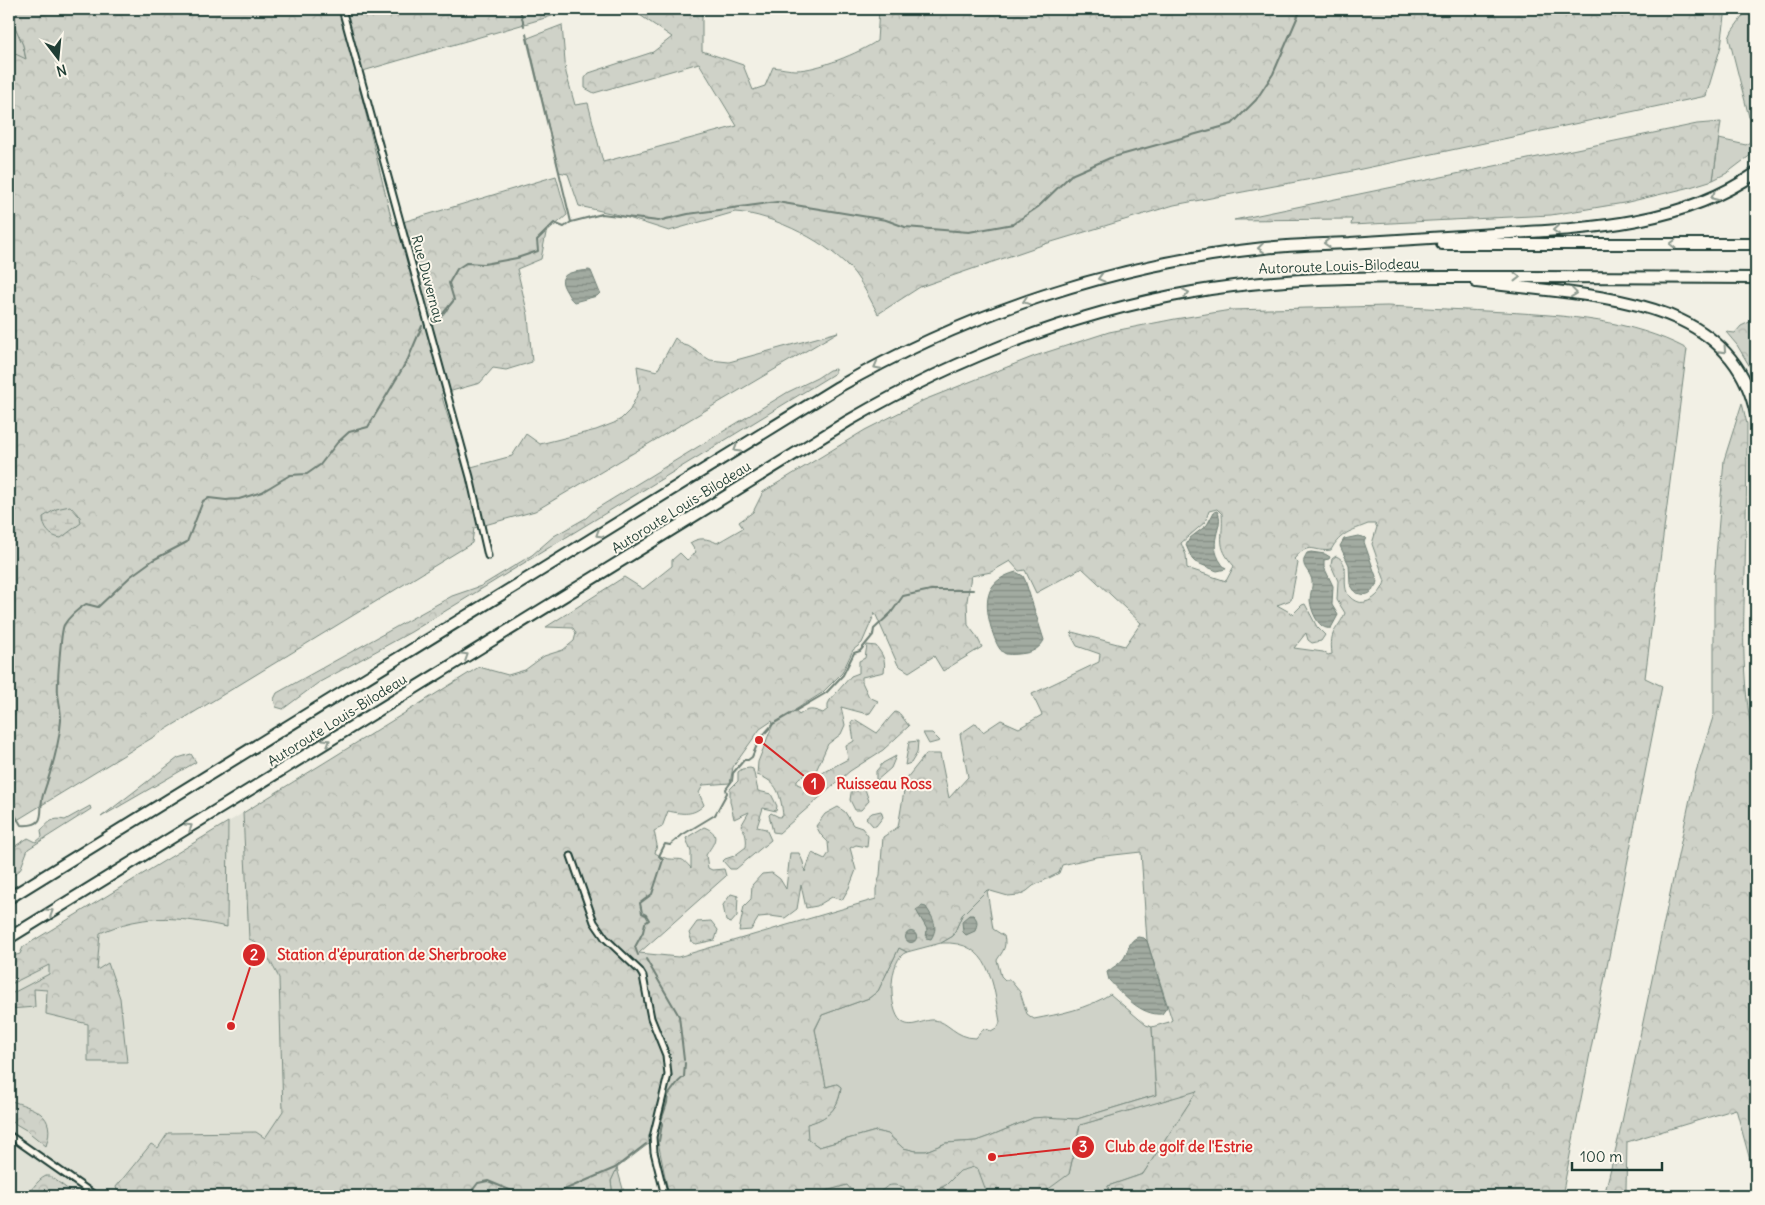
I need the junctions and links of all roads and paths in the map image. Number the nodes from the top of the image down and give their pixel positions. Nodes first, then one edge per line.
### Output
1 (342, 9) edge
2 (1756, 173) edge
3 (1345, 243) junction
4 (1756, 244) edge
5 (1433, 277) junction
6 (1756, 278) edge
7 (1756, 415) edge
8 (488, 556) dead end
9 (571, 856) dead end
10 (9, 898) edge
11 (9, 938) edge
12 (9, 1135) edge
13 (96, 1196) edge
14 (665, 1196) edge

1 - 8 street, Rue Duvernay
2 -> 3 highway
4 -> 3 highway
3 -> 10 highway, Autoroute Louis-Bilodeau
5 -> 6 highway
5 -> 7 highway
11 -> 5 highway, Autoroute Louis-Bilodeau
9 - 14 street
12 - 13 street

